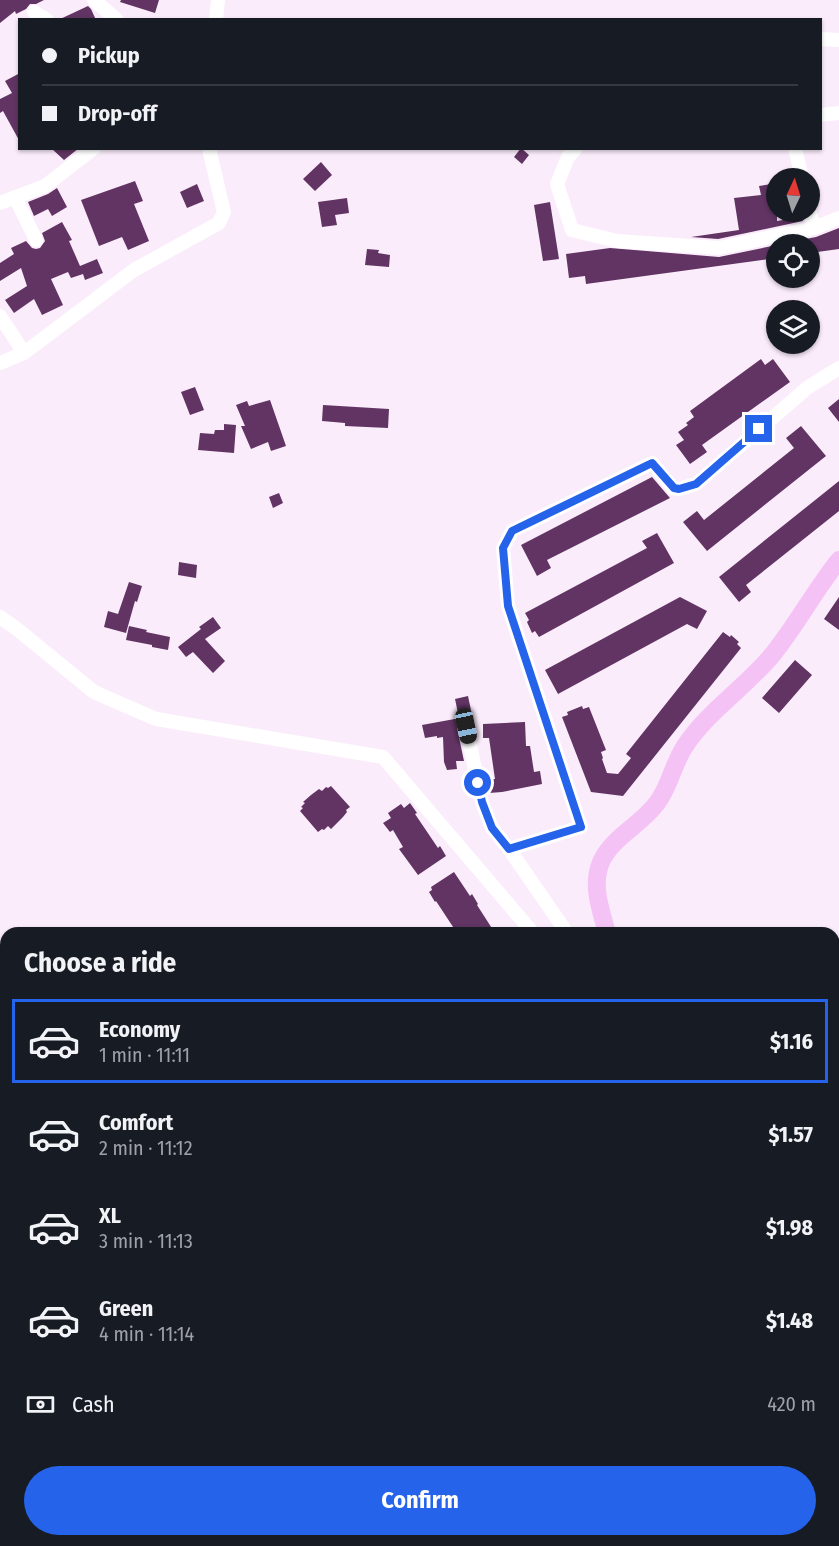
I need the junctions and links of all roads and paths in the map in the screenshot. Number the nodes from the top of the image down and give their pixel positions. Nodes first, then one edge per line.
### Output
1 (94, 0) edge
2 (218, 0) edge
3 (34, 12) dead end
4 (44, 18) edge
5 (115, 18) edge
6 (216, 18) edge
7 (822, 39) edge
8 (839, 39) edge
9 (839, 113) edge
10 (822, 116) edge
11 (91, 150) edge
12 (211, 150) edge
13 (574, 150) edge
14 (795, 150) edge
15 (800, 168) edge
16 (15, 197) junction
17 (0, 203) edge
18 (839, 218) edge
19 (812, 222) edge
20 (814, 228) junction
21 (36, 240) dead end
22 (0, 316) edge
23 (24, 352) junction
24 (0, 363) edge
25 (839, 368) edge
26 (839, 560) edge
27 (0, 617) edge
28 (466, 726) dead end
29 (509, 849) junction
30 (528, 927) edge
31 (563, 927) edge
32 (605, 927) edge

1 - 5 street
2 - 6 street
3 - 4 street
7 - 8 street
9 - 10 street
11 - 16 street
12 - 23 street
13 - 20 street
14 - 15 street
16 - 17 street
16 - 21 street
18 - 20 street
19 - 20 street
22 - 23 street
23 - 24 street
25 - 29 street
26 - 32 main road
27 - 30 street
28 - 29 street
29 - 31 street

